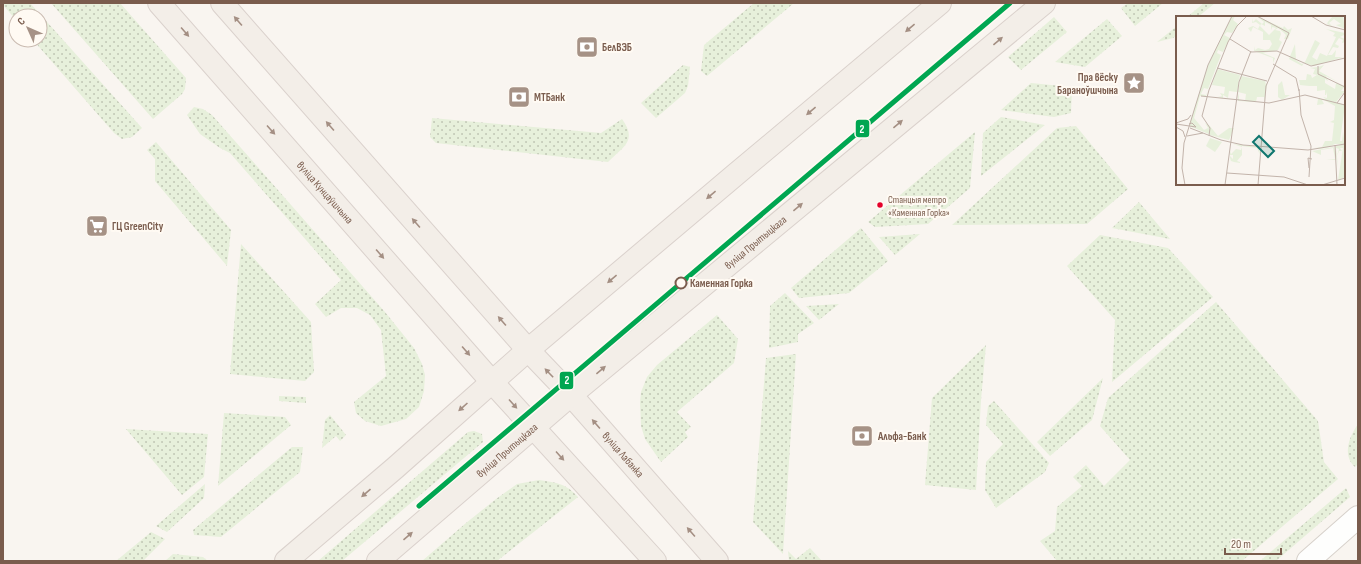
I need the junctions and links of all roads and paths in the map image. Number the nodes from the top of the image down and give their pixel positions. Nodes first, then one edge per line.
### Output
1 (159, 3) edge
2 (222, 3) edge
3 (940, 3) edge
4 (1044, 3) edge
5 (528, 350) junction
6 (492, 382) junction
7 (571, 395) junction
8 (534, 427) junction
9 (1358, 517) edge
10 (286, 561) edge
11 (378, 561) edge
12 (655, 561) edge
13 (717, 561) edge
14 (1308, 561) edge

1 -> 6 main road, вуліца Кунцаўшчына
5 -> 2 main road
3 -> 5 main road
7 -> 4 main road, вуліца Прытыцкага
5 - 6 main road
7 -> 5 main road, вуліца Лабанка
6 -> 8 main road
6 -> 10 main road
7 - 8 main road, вуліца Прытыцкага
13 -> 7 main road, вуліца Лабанка
11 -> 8 main road, вуліца Прытыцкага
8 -> 12 main road
9 - 14 street

